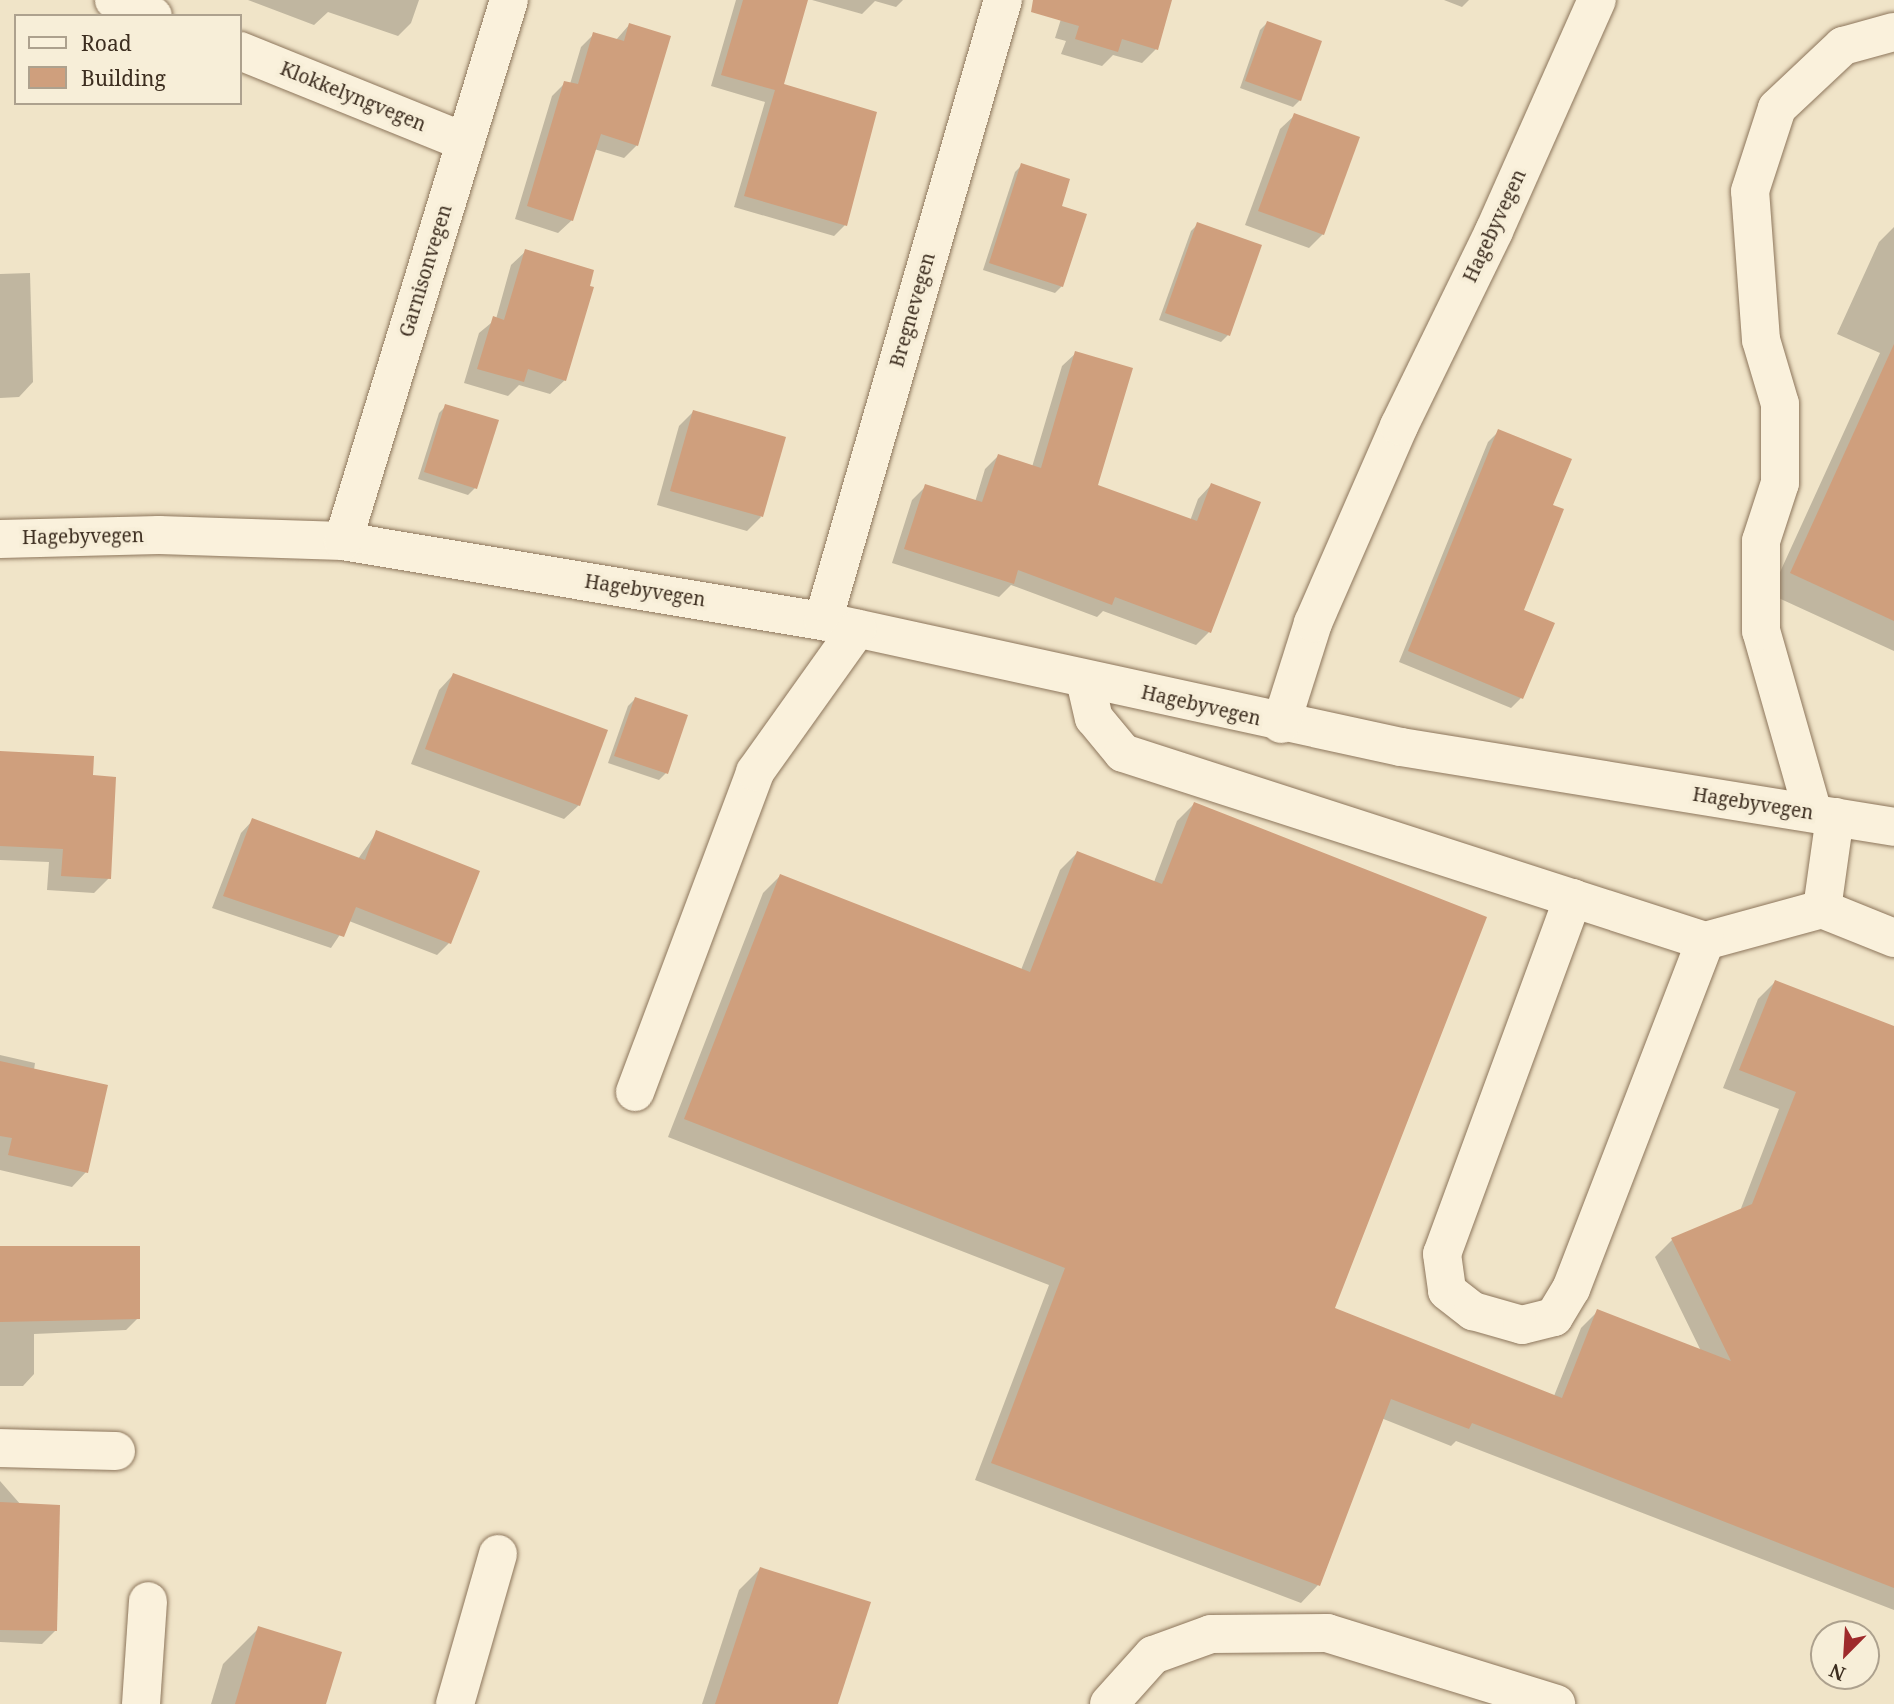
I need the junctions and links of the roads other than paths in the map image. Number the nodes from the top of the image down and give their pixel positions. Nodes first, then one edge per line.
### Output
1 (114, 0) edge
2 (509, 0) edge
3 (1003, 0) edge
4 (1597, 0) edge
5 (148, 14) edge
6 (1894, 32) edge
7 (242, 52) edge
8 (466, 142) junction
9 (0, 539) edge
10 (343, 541) junction
11 (840, 625) junction
12 (1085, 680) junction
13 (1281, 724) junction
14 (1824, 815) junction
15 (1894, 827) edge
16 (1573, 898) junction
17 (1822, 909) junction
18 (1894, 938) edge
19 (1705, 941) junction
20 (635, 1092) dead end
21 (0, 1448) edge
22 (116, 1451) dead end
23 (498, 1554) dead end
24 (148, 1601) dead end
25 (141, 1704) edge
26 (455, 1704) edge
27 (1109, 1704) edge
28 (1556, 1704) edge

1 - 5 street
2 - 8 street, Garnisonvegen
3 - 11 street, Bregnevegen
4 - 13 street, Hagebyvegen
6 - 14 street
7 - 8 street, Klokkelyngvegen
8 - 10 street, Garnisonvegen
9 - 10 street, Hagebyvegen
10 - 11 street, Hagebyvegen
11 - 12 street, Hagebyvegen
11 - 20 street, Bregnevegen
12 - 13 street, Hagebyvegen
12 - 16 street
13 - 14 street, Hagebyvegen
14 - 15 street, Hagebyvegen
14 - 17 street
16 - 19 street
16 - 19 street
17 - 18 street
17 - 19 street
21 - 22 street
23 - 26 street
24 - 25 street
27 - 28 street

